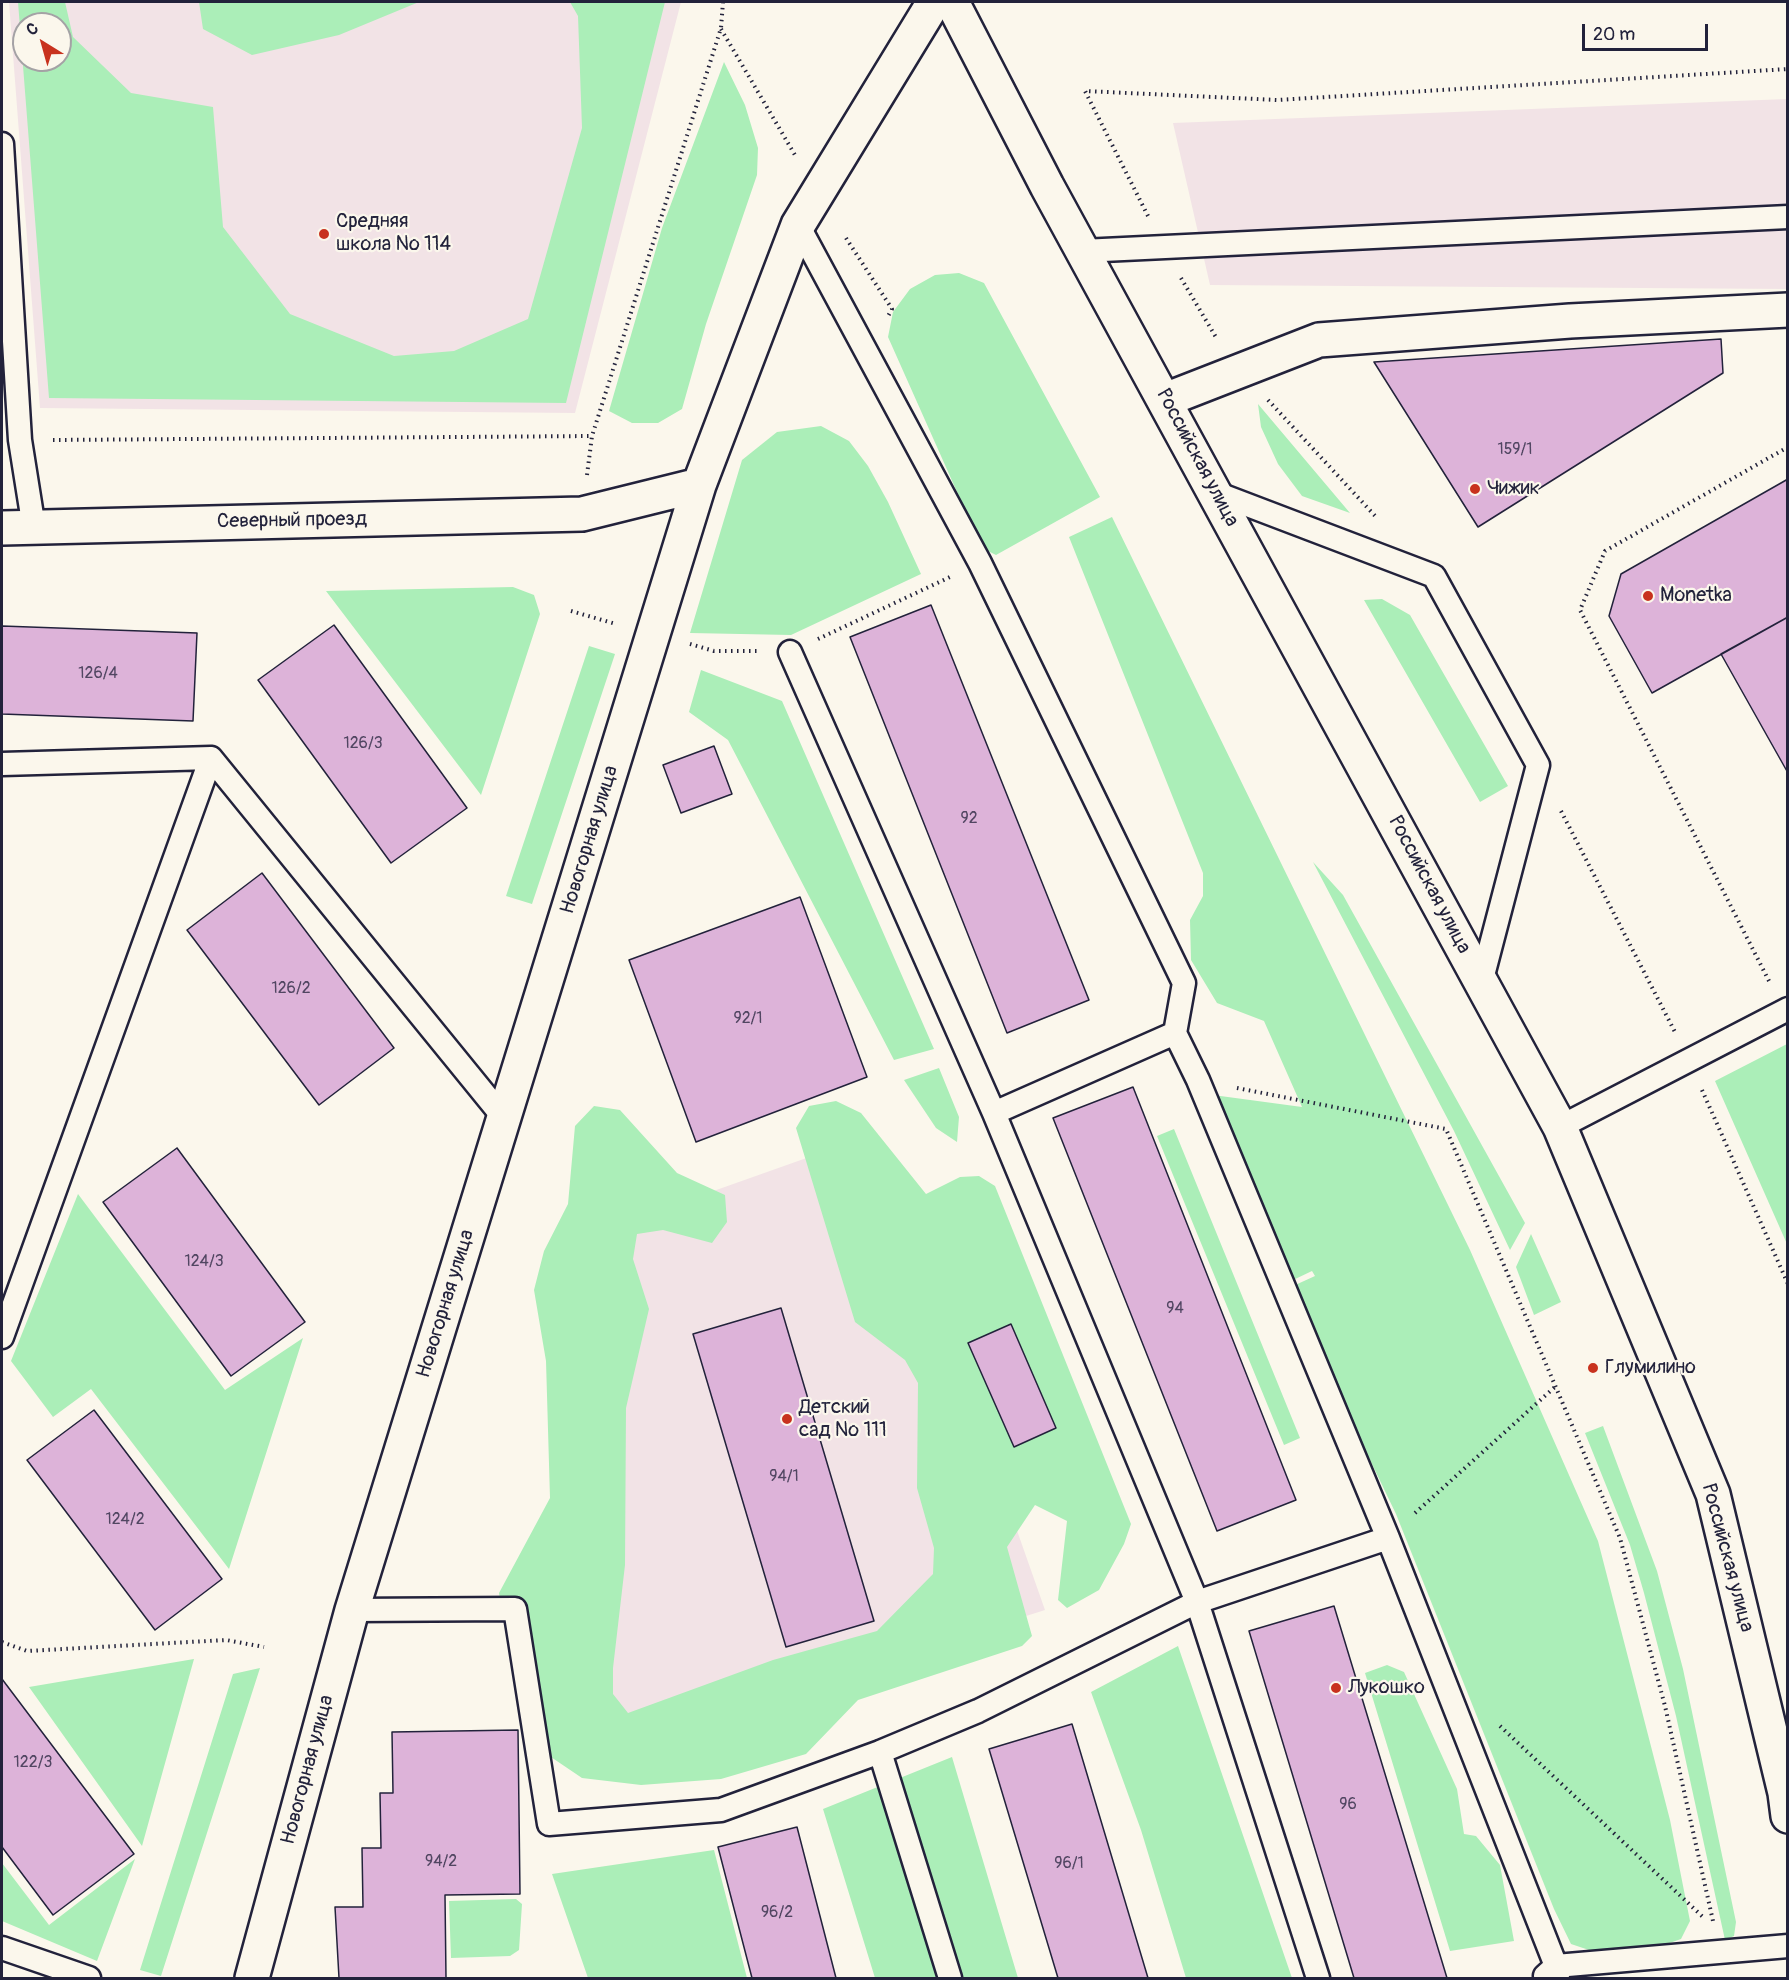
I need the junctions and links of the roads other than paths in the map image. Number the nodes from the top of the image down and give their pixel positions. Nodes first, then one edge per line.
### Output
1 (934, 2) edge
2 (952, 2) edge
3 (2, 144) edge
4 (1788, 217) edge
5 (798, 225) junction
6 (1082, 250) junction
7 (1788, 310) edge
8 (1165, 400) junction
9 (699, 485) junction
10 (1216, 493) junction
11 (2, 528) edge
12 (34, 528) junction
13 (790, 652) dead end
14 (211, 758) junction
15 (2, 764) edge
16 (1481, 982) junction
17 (1786, 1010) edge
18 (1175, 1033) junction
19 (994, 1113) junction
20 (504, 1118) junction
21 (1560, 1127) junction
22 (2, 1337) edge
23 (1388, 1538) junction
24 (1197, 1602) junction
25 (352, 1610) junction
26 (880, 1752) junction
27 (1788, 1816) edge
28 (1788, 1946) edge
29 (2, 1948) edge
30 (1552, 1974) edge
31 (89, 1978) edge
32 (252, 1978) edge
33 (950, 1978) edge
34 (1318, 1978) edge

1 - 5 street, Новогорная улица
2 - 6 street, Российская улица
3 - 12 lane
4 - 6 lane
5 - 9 street, Новогорная улица
5 - 18 lane
6 - 8 street, Российская улица
7 - 8 street
8 - 10 street, Российская улица
9 - 12 street, Северный проезд
9 - 20 street, Новогорная улица
10 - 16 street, Российская улица
10 - 16 lane
11 - 12 street, Северный проезд
13 - 19 lane
14 - 15 lane
14 - 20 lane
14 - 22 lane
16 - 21 street, Российская улица
17 - 21 lane
18 - 19 lane
18 - 23 lane
19 - 24 lane
20 - 25 street, Новогорная улица
21 - 27 street, Российская улица
23 - 24 lane
23 - 30 lane
24 - 26 lane
24 - 34 lane
25 - 26 lane
25 - 32 street, Новогорная улица
26 - 33 lane
28 - 30 lane
29 - 31 lane

